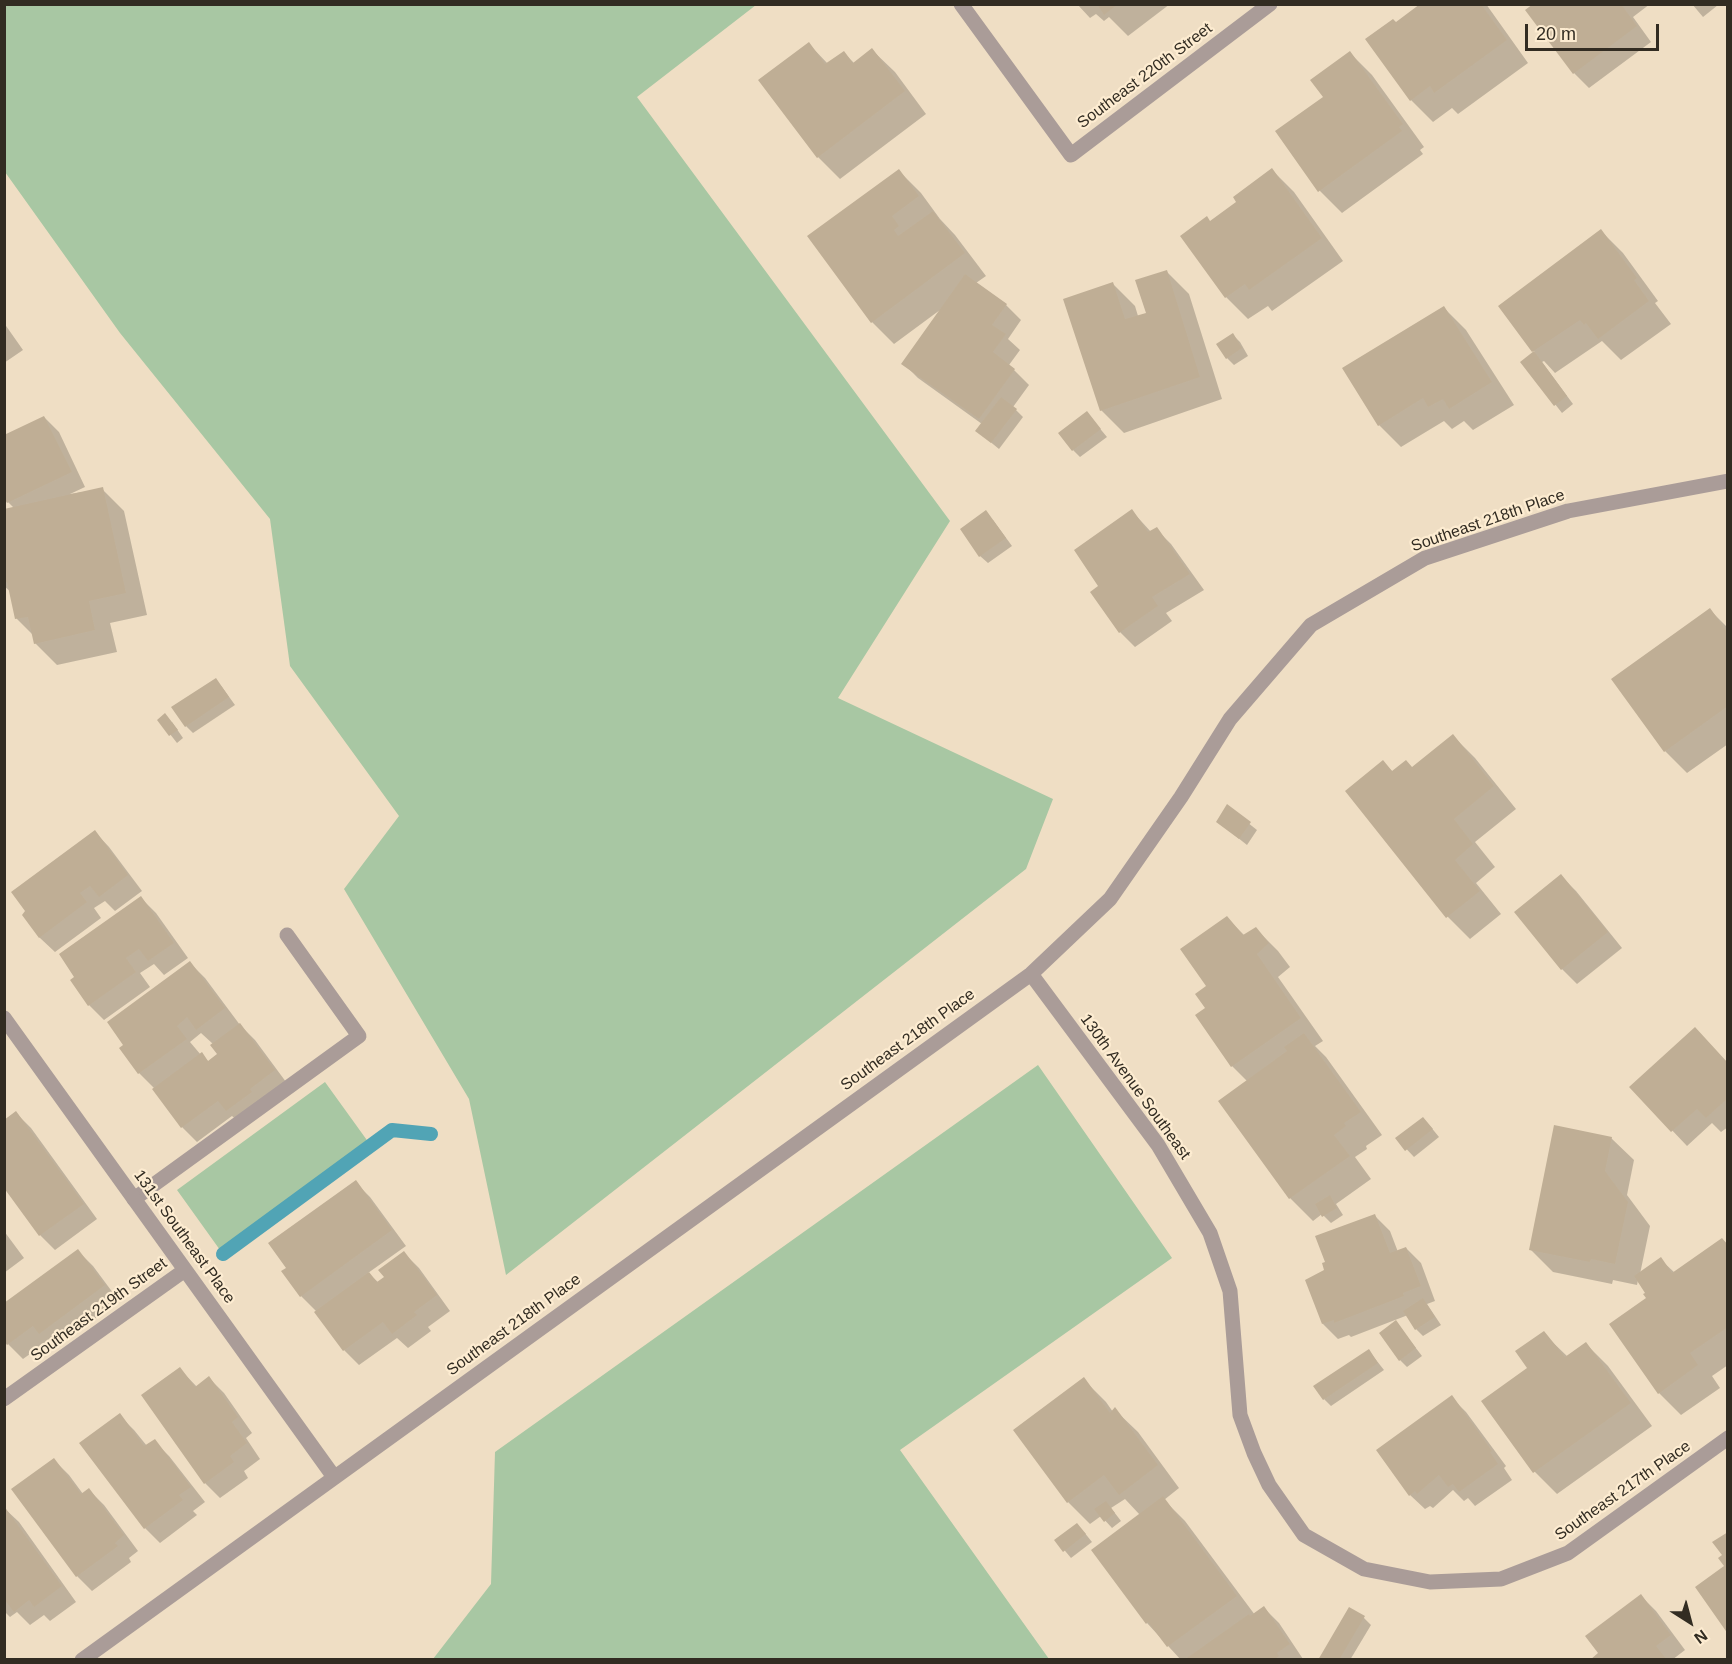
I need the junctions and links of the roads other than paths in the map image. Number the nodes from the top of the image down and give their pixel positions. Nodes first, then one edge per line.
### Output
1 (962, 4) edge
2 (1270, 4) edge
3 (1728, 481) edge
4 (287, 935) dead end
5 (1031, 974) junction
6 (4, 1018) edge
7 (134, 1198) junction
8 (185, 1270) junction
9 (4, 1400) edge
10 (1728, 1438) edge
11 (334, 1478) junction
12 (1501, 1579) joint
13 (82, 1659) edge

1 - 2 street, Southeast 220th Street
3 - 5 street, Southeast 218th Place
4 - 7 street
5 - 11 street, Southeast 218th Place
5 - 12 street, 130th Avenue Southeast
6 - 7 street, 131st Southeast Place
7 - 8 street, 131st Southeast Place
8 - 9 street, Southeast 219th Street
8 - 11 street, 131st Southeast Place
10 - 12 street, Southeast 217th Place
11 - 13 street, Southeast 218th Place

